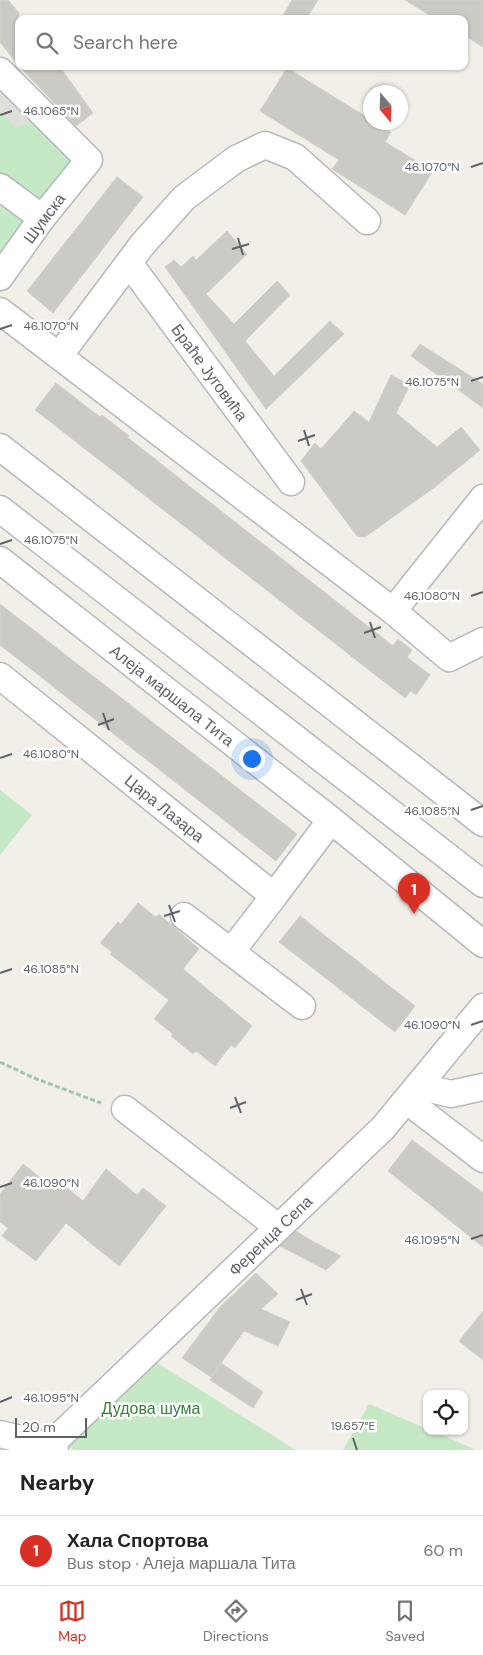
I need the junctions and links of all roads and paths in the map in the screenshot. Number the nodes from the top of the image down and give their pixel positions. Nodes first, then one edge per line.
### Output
1 (0, 70) edge
2 (0, 188) edge
3 (42, 218) junction
4 (367, 221) dead end
5 (129, 263) junction
6 (0, 277) edge
7 (0, 311) edge
8 (60, 356) junction
9 (0, 447) edge
10 (291, 482) dead end
11 (483, 498) edge
12 (0, 509) edge
13 (0, 560) edge
14 (393, 611) junction
15 (483, 641) edge
16 (0, 676) edge
17 (331, 820) junction
18 (483, 822) edge
19 (483, 884) edge
20 (274, 896) junction
21 (184, 916) dead end
22 (483, 944) edge
23 (231, 952) junction
24 (302, 1006) dead end
25 (483, 1007) edge
26 (0, 1062) edge
27 (483, 1087) edge
28 (412, 1093) junction
29 (125, 1109) joint
30 (483, 1159) edge
31 (278, 1227) junction
32 (0, 1434) edge
33 (50, 1449) edge

1 - 3 street, Шумска
2 - 3 street
3 - 6 street, Шумска
4 - 5 street
5 - 8 street
5 - 10 street, Браће Југовића
7 - 8 street
8 - 14 street
9 - 18 street
11 - 14 street
12 - 19 street
13 - 17 street, Алеја маршала Тита
14 - 15 street
16 - 20 street, Цара Лазара
17 - 20 street
17 - 22 street, Алеја маршала Тита
20 - 23 street
21 - 23 street
23 - 24 street
25 - 28 street, Ференца Сепа
26 - 29 path
27 - 28 street
28 - 30 street
28 - 31 street, Ференца Сепа
29 - 31 street
31 - 33 street, Ференца Сепа
32 - 33 street

